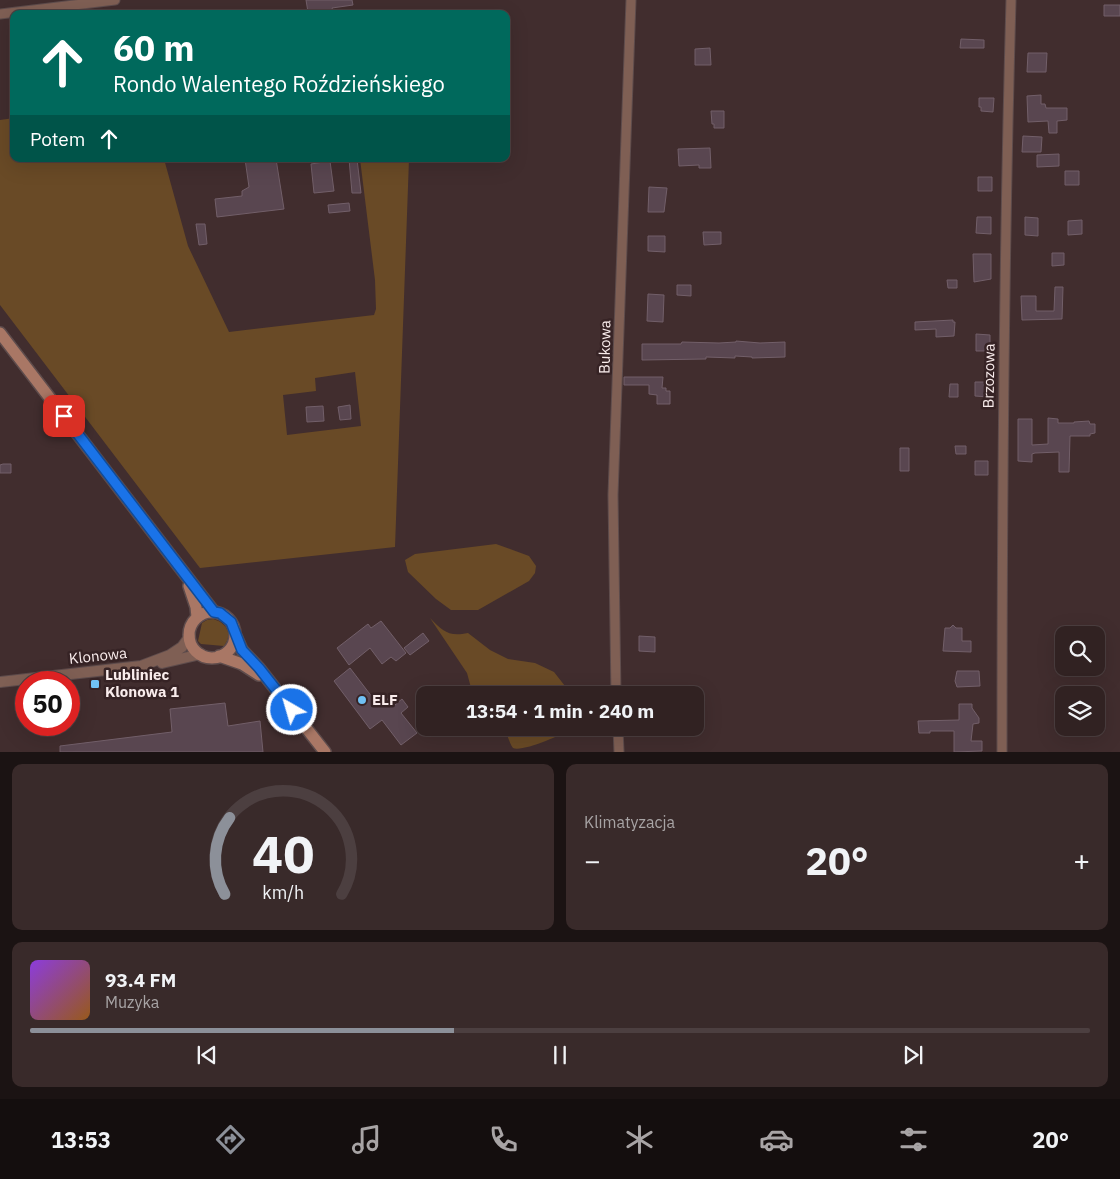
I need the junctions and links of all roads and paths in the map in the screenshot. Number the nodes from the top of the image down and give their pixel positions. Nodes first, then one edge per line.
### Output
1 (115, 0) edge
2 (632, 0) edge
3 (1011, 0) edge
4 (33, 10) edge
5 (0, 333) edge
6 (176, 560) junction
7 (214, 612) junction
8 (198, 618) junction
9 (235, 634) junction
10 (190, 636) junction
11 (201, 654) junction
12 (219, 656) junction
13 (142, 666) junction
14 (0, 682) edge
15 (271, 683) junction
16 (616, 686) edge
17 (618, 736) edge
18 (325, 752) edge
19 (619, 752) edge
20 (1002, 752) edge

1 - 4 street
2 - 16 street, Bukowa
3 - 20 street, Brzozowa
5 - 6 main road
6 - 7 main road
6 - 8 main road
7 - 8 main road
7 - 9 main road
8 - 10 main road
9 - 12 main road
9 - 15 main road
10 - 11 main road
10 - 13 street, Klonowa
11 - 12 main road
11 - 13 street
12 - 15 main road
13 - 14 street, Klonowa
15 - 18 main road
17 - 19 street

